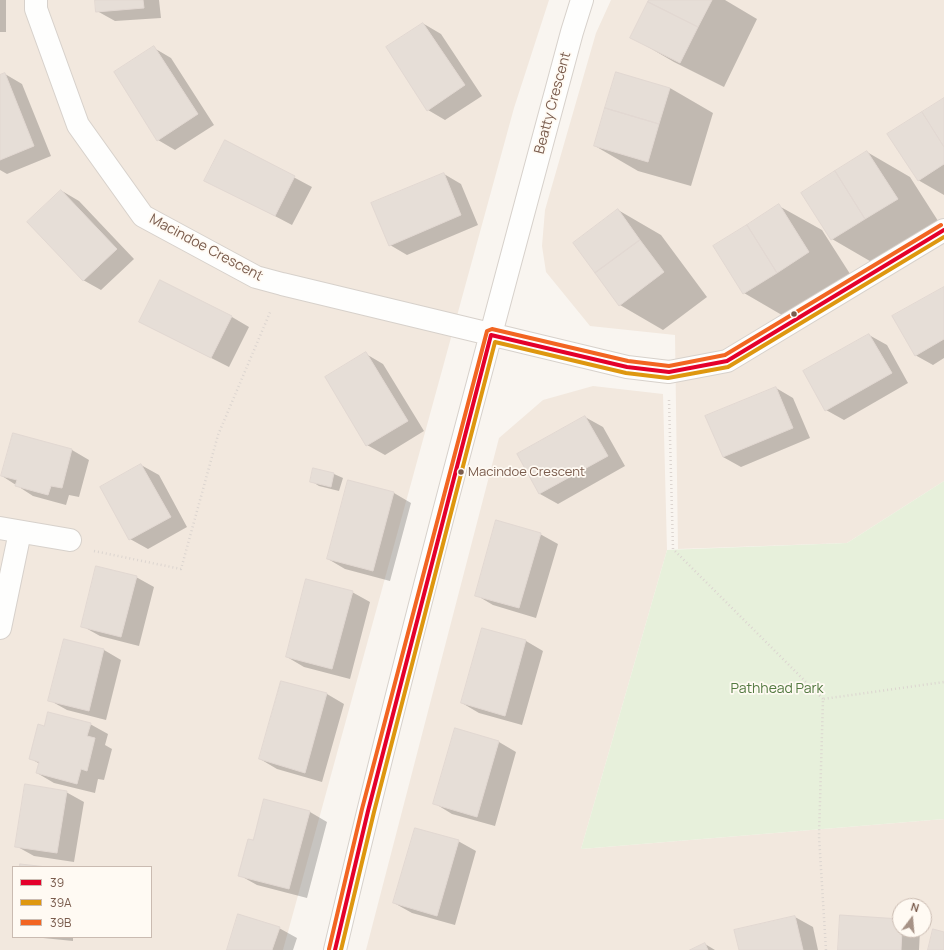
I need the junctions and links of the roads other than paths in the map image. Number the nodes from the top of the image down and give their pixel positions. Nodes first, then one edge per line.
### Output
1 (36, 0) edge
2 (582, 0) edge
3 (944, 230) edge
4 (491, 335) junction
5 (10, 530) edge
6 (70, 540) road end
7 (0, 628) edge
8 (335, 950) edge

1 - 4 street, Macindoe Crescent
2 - 4 street, Beatty Crescent
3 - 4 street, Macindoe Crescent
4 - 8 street, Beatty Crescent
5 - 6 street
5 - 7 street

